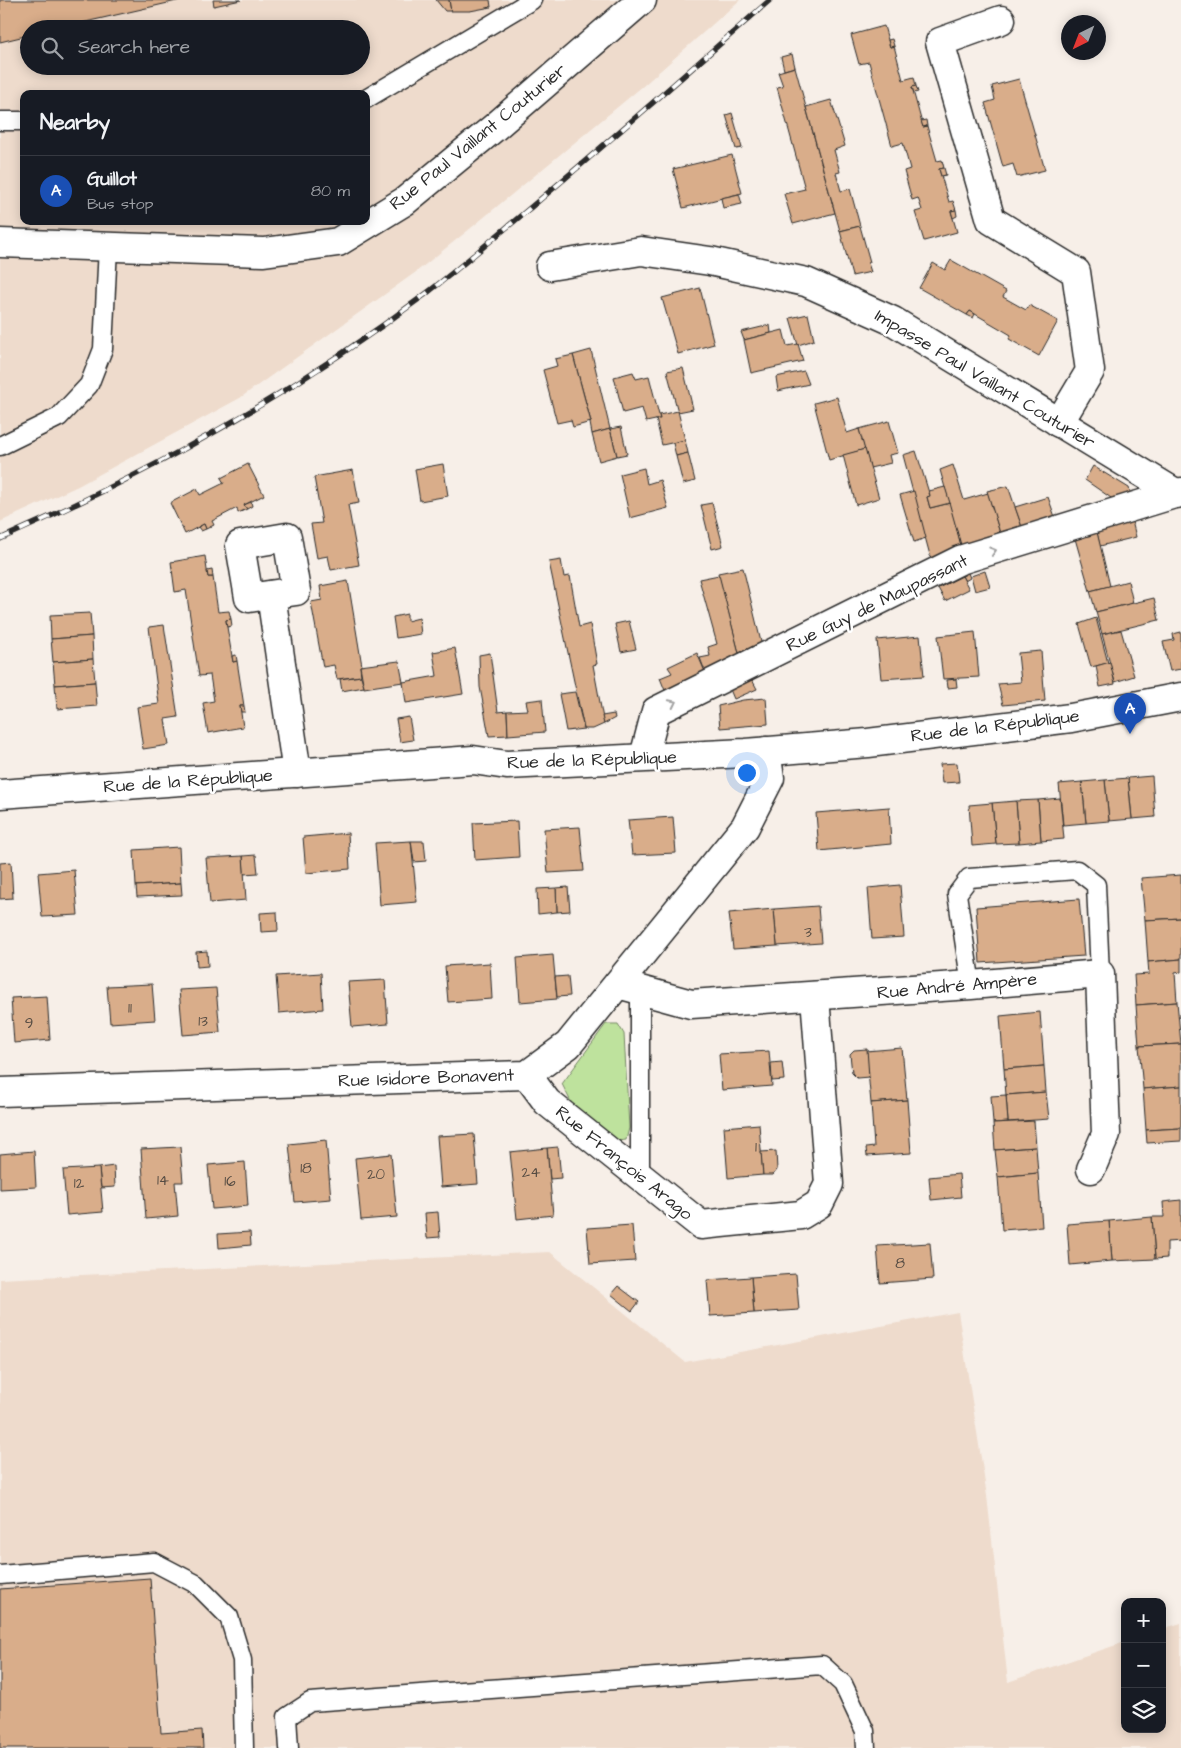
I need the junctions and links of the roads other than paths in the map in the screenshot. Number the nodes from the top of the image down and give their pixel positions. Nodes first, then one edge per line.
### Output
1 (532, 0) edge
2 (633, 3) edge
3 (1001, 20) dead end
4 (370, 97) edge
5 (0, 121) edge
6 (20, 121) edge
7 (370, 222) edge
8 (366, 225) edge
9 (0, 243) edge
10 (108, 246) junction
11 (550, 266) dead end
12 (1060, 423) junction
13 (0, 446) edge
14 (1179, 493) edge
15 (270, 595) dead end
16 (1181, 696) edge
17 (766, 751) junction
18 (644, 757) junction
19 (297, 773) junction
20 (0, 794) edge
21 (1100, 974) junction
22 (971, 985) junction
23 (629, 987) junction
24 (815, 996) junction
25 (527, 1075) junction
26 (0, 1092) edge
27 (1090, 1169) dead end
28 (640, 1176) junction
29 (0, 1575) edge
30 (244, 1748) edge
31 (289, 1748) edge
32 (866, 1748) edge

1 - 4 lane
2 - 7 street, Rue Paul Vaillant Couturier
3 - 12 street
5 - 6 lane
8 - 10 street, Rue Paul Vaillant Couturier
9 - 10 street, Rue Paul Vaillant Couturier
10 - 13 lane
11 - 12 street, Impasse Paul Vaillant Couturier
12 - 14 street, Impasse Paul Vaillant Couturier
18 -> 14 street, Rue Guy de Maupassant
15 - 19 street
16 - 17 street, Rue de la République
17 - 18 street, Rue de la République
17 - 23 street, Rue Isidore Bonavent
18 - 19 street, Rue de la République
19 - 20 street, Rue de la République
21 - 22 street, Rue André Ampère
21 - 22 lane
21 - 27 street
22 - 24 street, Rue André Ampère
23 - 24 street, Rue André Ampère
23 - 25 street, Rue Isidore Bonavent
23 - 28 lane
24 - 28 street, Rue François Arago
25 - 26 street, Rue Isidore Bonavent
25 - 28 street, Rue François Arago
29 - 30 lane
31 - 32 lane

